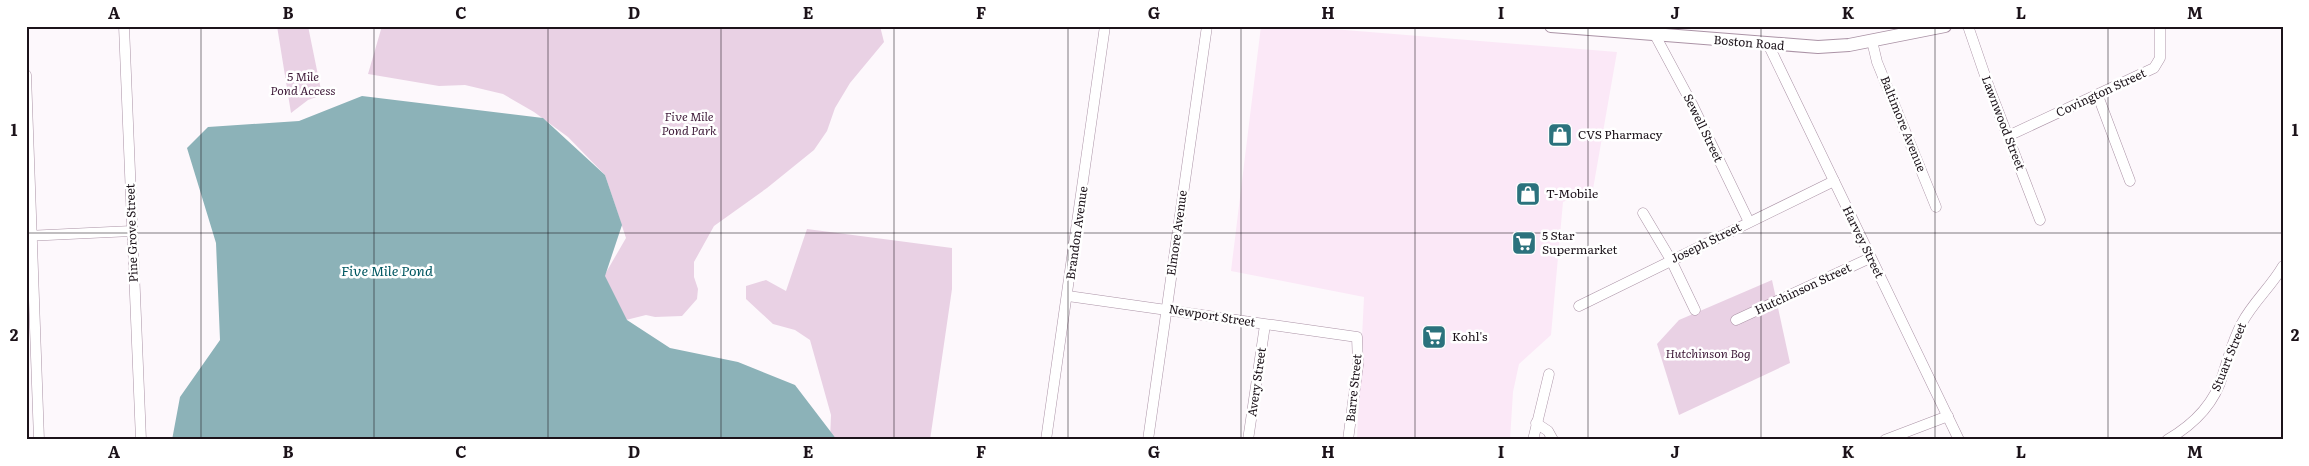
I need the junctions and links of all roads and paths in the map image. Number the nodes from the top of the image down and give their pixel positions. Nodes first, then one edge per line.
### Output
1 (124, 26) edge
2 (1105, 26) edge
3 (1207, 26) edge
4 (1551, 26) edge
5 (1945, 26) edge
6 (1968, 26) edge
7 (2160, 26) edge
8 (1655, 35) junction
9 (1872, 41) junction
10 (1768, 44) junction
11 (26, 75) edge
12 (2098, 96) junction
13 (2008, 136) junction
14 (2130, 180) dead end
15 (1834, 181) junction
16 (1936, 207) dead end
17 (1644, 213) dead end
18 (2040, 220) dead end
19 (1749, 222) junction
20 (132, 231) junction
21 (29, 236) edge
22 (1870, 258) junction
23 (1671, 260) junction
24 (2283, 266) edge
25 (1068, 296) junction
26 (1579, 306) dead end
27 (1166, 309) junction
28 (1695, 310) dead end
29 (1736, 320) dead end
30 (1265, 325) junction
31 (1357, 337) joint
32 (1550, 374) dead end
33 (1948, 416) junction
34 (1536, 423) junction
35 (39, 440) edge
36 (141, 440) edge
37 (1046, 440) edge
38 (1148, 440) edge
39 (1248, 440) edge
40 (1348, 440) edge
41 (1533, 440) edge
42 (1553, 440) edge
43 (1885, 440) edge
44 (1959, 440) edge
45 (2167, 440) edge

1 - 20 street, Pine Grove Street
2 - 25 street, Brandon Avenue
3 - 27 street, Elmore Avenue
4 - 8 main road, Boston Road
5 - 9 main road, Boston Road
6 - 13 street, Lawnwood Street
7 - 12 street, Covington Street
8 - 10 main road, Boston Road
8 - 19 street, Sewell Street
9 - 10 main road, Boston Road
9 - 16 street, Baltimore Avenue
10 - 15 street, Harvey Street
11 - 21 street
12 - 13 street, Covington Street
12 - 14 street
13 - 18 street, Lawnwood Street
15 - 19 street, Joseph Street
15 - 22 street, Harvey Street
17 - 23 street
19 - 23 street, Joseph Street
20 - 21 street
20 - 36 street, Pine Grove Street
21 - 35 street
22 - 29 street, Hutchinson Street
22 - 33 street, Harvey Street
23 - 26 street, Joseph Street
23 - 28 street
24 - 45 street, Stuart Street
25 - 27 street, Newport Street
25 - 37 street, Brandon Avenue
27 - 30 street, Newport Street
27 - 38 street, Elmore Avenue
30 - 31 street, Newport Street
30 - 39 street, Avery Street
31 - 40 street, Barre Street
32 - 34 street
33 - 43 street
33 - 44 street, Harvey Street
34 - 41 street
34 - 42 street

